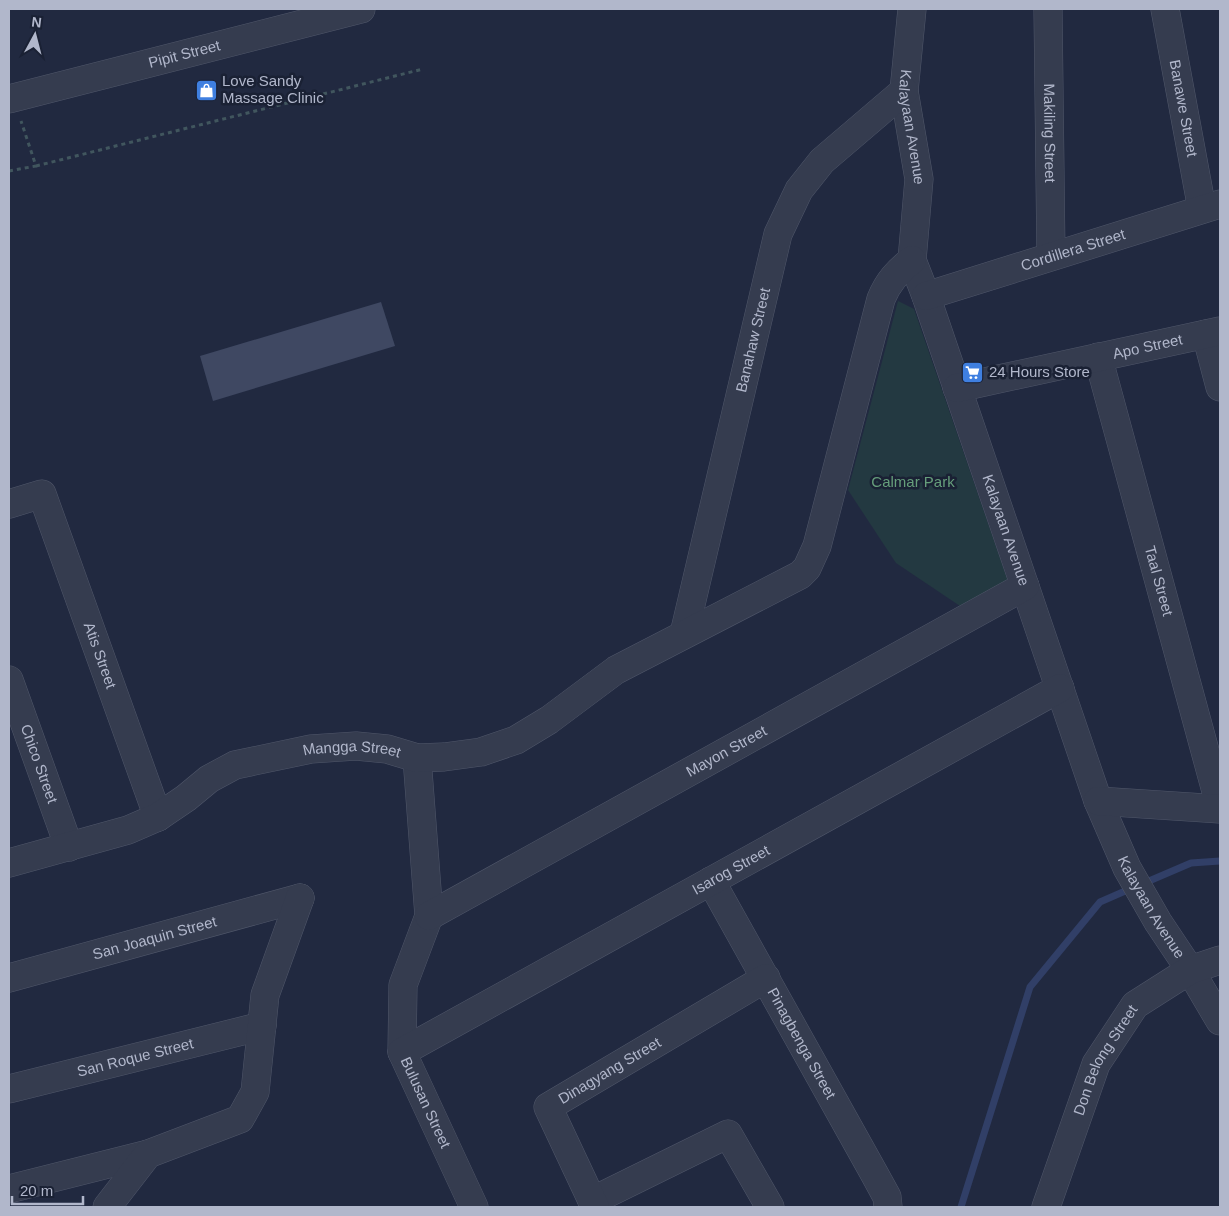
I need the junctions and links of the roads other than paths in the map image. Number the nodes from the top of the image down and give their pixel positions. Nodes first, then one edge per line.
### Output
1 (361, 9) edge
2 (912, 9) edge
3 (1048, 9) edge
4 (1165, 9) edge
5 (904, 90) junction
6 (11, 98) edge
7 (1211, 207) edge
8 (1051, 256) junction
9 (912, 260) junction
10 (926, 296) junction
11 (1213, 332) edge
12 (1098, 357) junction
13 (1220, 387) edge
14 (957, 388) junction
15 (9, 504) edge
16 (1025, 586) junction
17 (684, 634) junction
18 (9, 680) edge
19 (1060, 688) junction
20 (417, 758) junction
21 (1098, 801) junction
22 (1220, 807) edge
23 (158, 817) junction
24 (69, 847) junction
25 (9, 863) edge
26 (711, 881) junction
27 (429, 916) junction
28 (1220, 960) edge
29 (1190, 970) junction
30 (9, 978) edge
31 (766, 978) junction
32 (1220, 1021) edge
33 (262, 1026) junction
34 (402, 1052) junction
35 (9, 1089) edge
36 (148, 1154) junction
37 (9, 1189) edge
38 (594, 1204) edge
39 (107, 1207) edge
40 (474, 1207) edge
41 (770, 1207) edge
42 (888, 1207) edge
43 (1046, 1207) edge

1 - 6 street, Pipit Street
2 - 5 street, Kalayaan Avenue
3 - 8 street, Makiling Street
4 - 7 street, Banawe Street
5 - 9 street, Kalayaan Avenue
5 - 17 street, Banahaw Street
7 - 8 street, Cordillera Street
8 - 10 street, Cordillera Street
9 - 10 street, Kalayaan Avenue
9 - 17 street, Mangga Street
10 - 14 street, Kalayaan Avenue
11 - 12 street, Apo Street
11 - 13 street
12 - 14 street, Apo Street
12 - 22 street, Taal Street
14 - 16 street, Kalayaan Avenue
15 - 23 street, Atis Street
16 - 19 street, Kalayaan Avenue
16 - 27 street, Mayon Street
17 - 20 street, Mangga Street
18 - 24 street, Chico Street
19 - 21 street, Kalayaan Avenue
19 - 26 street, Isarog Street
20 - 23 street, Mangga Street
20 - 27 street, Bulusan Street
21 - 22 street
21 - 29 street, Kalayaan Avenue
23 - 24 street, Mangga Street
24 - 25 street, Mangga Street
26 - 31 street, Pinagbenga Street
26 - 34 street, Isarog Street
27 - 34 street, Bulusan Street
28 - 29 street, Don Belong Street
29 - 32 street, Kalayaan Avenue
29 - 43 street, Don Belong Street
30 - 33 street, San Joaquin Street
31 - 38 street, Dinagyang Street
31 - 42 street, Pinagbenga Street
33 - 35 street, San Roque Street
33 - 36 street
34 - 40 street, Bulusan Street
36 - 37 street
36 - 39 street
38 - 41 street

